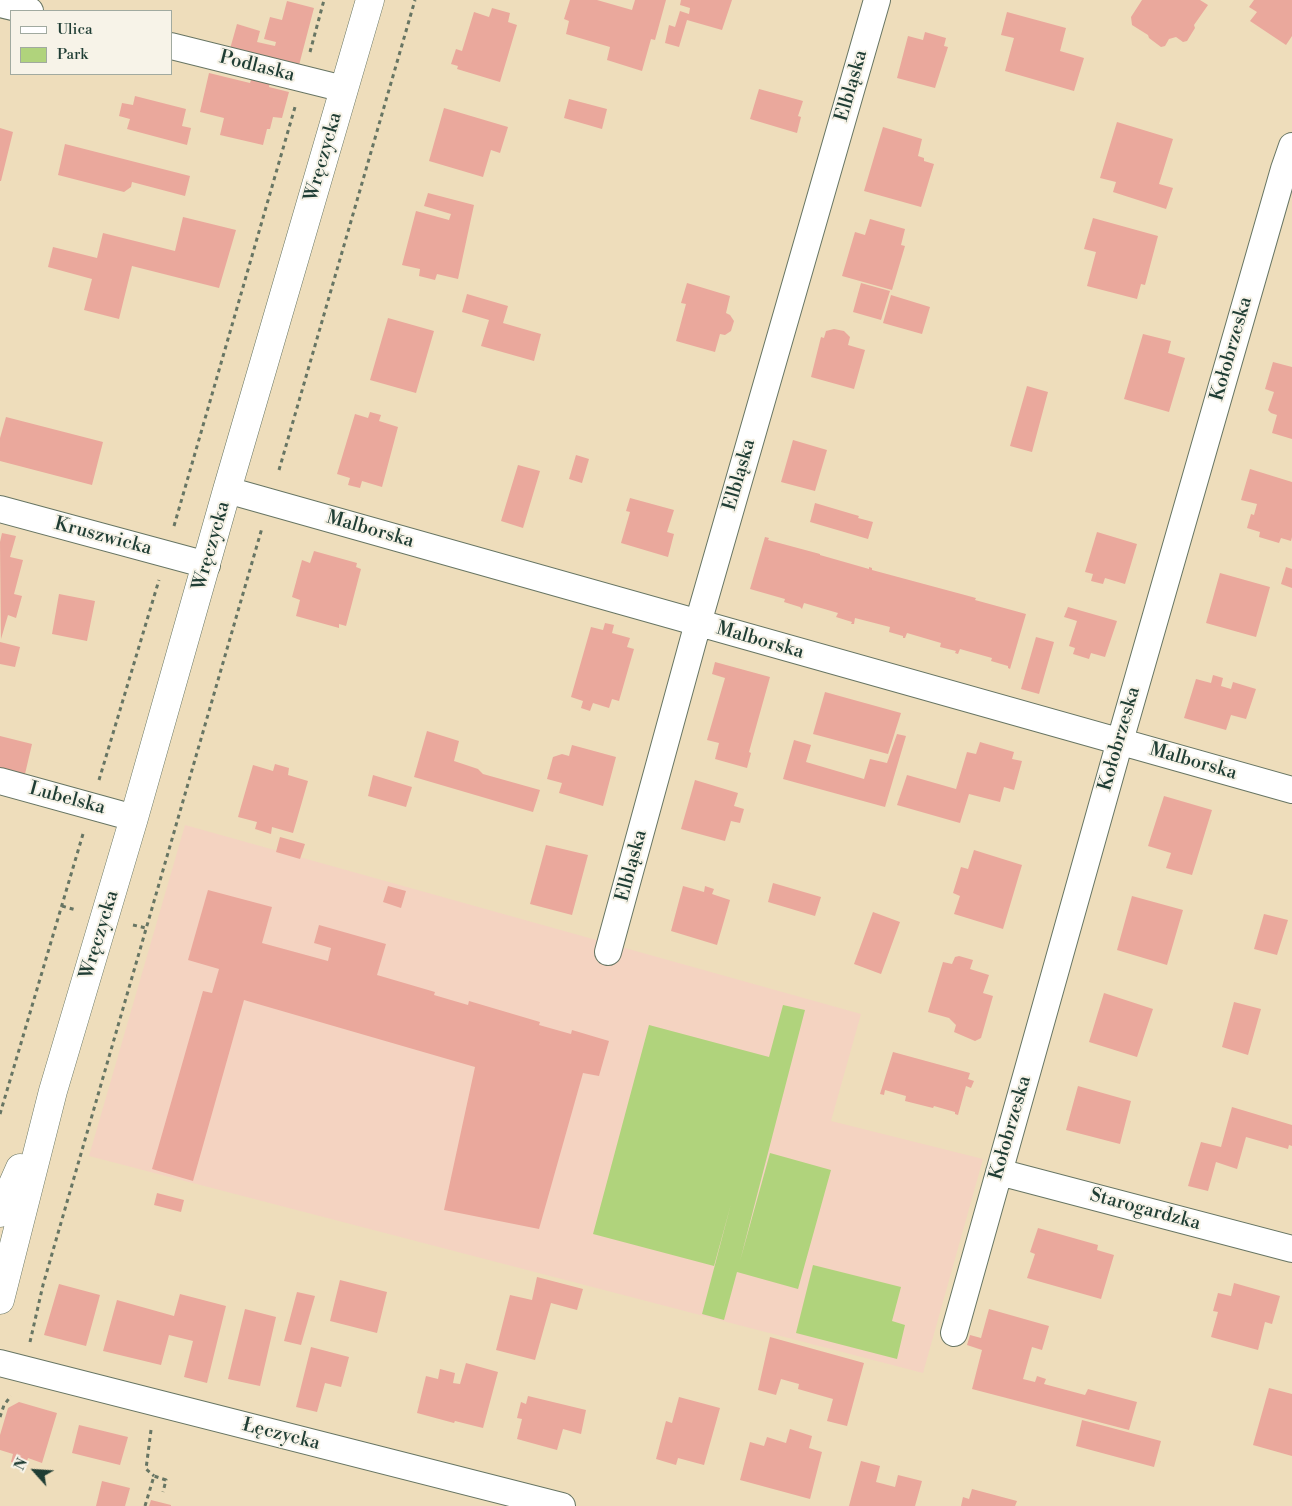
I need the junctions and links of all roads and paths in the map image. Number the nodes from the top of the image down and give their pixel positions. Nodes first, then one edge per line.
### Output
1 (324, 0) edge
2 (370, 0) edge
3 (415, 0) edge
4 (877, 0) edge
5 (0, 4) edge
6 (26, 10) edge
7 (172, 46) edge
8 (310, 54) dead end
9 (344, 88) junction
10 (297, 102) dead end
11 (1292, 146) edge
12 (278, 470) dead end
13 (228, 490) junction
14 (0, 509) edge
15 (264, 521) dead end
16 (172, 533) dead end
17 (207, 565) junction
18 (161, 572) dead end
19 (698, 623) junction
20 (1120, 740) junction
21 (0, 781) edge
22 (97, 786) dead end
23 (1292, 790) edge
24 (134, 818) junction
25 (83, 832) dead end
26 (125, 923) dead end
27 (146, 928) junction
28 (608, 952) dead end
29 (53, 1091) junction
30 (0, 1114) edge
31 (998, 1172) junction
32 (0, 1213) edge
33 (1292, 1249) edge
34 (0, 1300) edge
35 (954, 1333) dead end
36 (12, 1366) edge
37 (0, 1417) edge
38 (163, 1492) dead end
39 (145, 1506) edge
40 (562, 1506) edge

1 - 8 path
2 - 9 main road, Wręczycka
3 - 12 path
4 - 19 street, Elbląska
5 - 6 street
7 - 9 street, Podlaska
9 - 13 main road, Wręczycka
10 - 16 path
11 - 20 street, Kołobrzeska
13 - 17 main road, Wręczycka
13 - 19 street, Malborska
14 - 17 street, Kruszwicka
15 - 27 path
17 - 24 main road, Wręczycka
18 - 22 path
19 - 20 street, Malborska
19 - 28 street, Elbląska
20 - 23 street, Malborska
20 - 31 street, Kołobrzeska
21 - 24 street, Lubelska
24 - 29 main road, Wręczycka
25 - 30 path
26 - 27 path
27 - 36 path
29 - 32 main road, Wręczycka
29 - 34 main road, Wręczycka
31 - 33 street, Starogardzka
31 - 35 street, Kołobrzeska
36 - 37 path
36 - 40 street, Łęczycka
38 - 39 path

